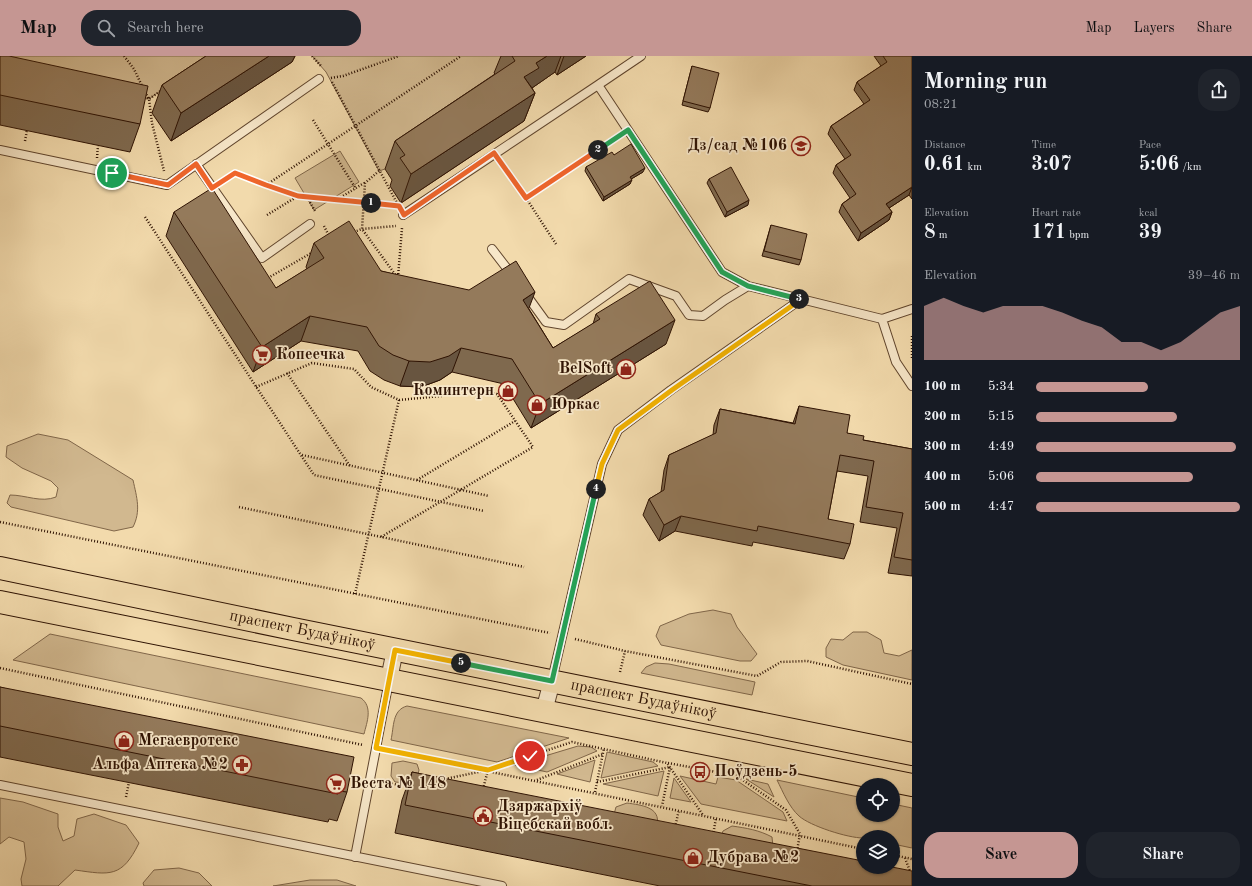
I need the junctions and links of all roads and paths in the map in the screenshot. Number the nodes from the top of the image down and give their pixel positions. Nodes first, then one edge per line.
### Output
1 (124, 56) edge
2 (312, 56) edge
3 (399, 56) edge
4 (460, 56) edge
5 (641, 56) edge
6 (322, 67) dead end
7 (326, 72) dead end
8 (329, 78) junction
9 (319, 79) joint
10 (598, 85) junction
11 (167, 86) edge
12 (142, 96) edge
13 (149, 99) junction
14 (313, 120) dead end
15 (356, 126) junction
16 (28, 130) edge
17 (628, 130) junction
18 (328, 144) junction
19 (24, 148) dead end
20 (0, 150) edge
21 (494, 153) junction
22 (196, 164) junction
23 (379, 171) junction
24 (365, 183) junction
25 (168, 185) junction
26 (266, 185) junction
27 (212, 188) junction
28 (356, 189) junction
29 (298, 196) junction
30 (526, 198) junction
31 (338, 199) junction
32 (363, 201) junction
33 (267, 215) dead end
34 (404, 215) joint
35 (145, 217) dead end
36 (310, 224) dead end
37 (556, 244) dead end
38 (492, 249) dead end
39 (398, 279) junction
40 (391, 281) edge
41 (748, 286) junction
42 (800, 300) junction
43 (912, 308) edge
44 (882, 319) junction
45 (912, 336) edge
46 (912, 358) edge
47 (287, 373) junction
48 (912, 386) edge
49 (256, 387) junction
50 (399, 400) junction
51 (515, 421) junction
52 (301, 455) junction
53 (350, 466) junction
54 (382, 473) junction
55 (417, 480) junction
56 (379, 489) junction
57 (460, 490) junction
58 (489, 496) dead end
59 (440, 502) junction
60 (239, 507) dead end
61 (484, 511) dead end
62 (0, 522) edge
63 (368, 534) junction
64 (380, 537) junction
65 (524, 566) dead end
66 (0, 568) edge
67 (355, 594) junction
68 (0, 602) edge
69 (563, 636) junction
70 (395, 650) junction
71 (625, 651) junction
72 (0, 668) edge
73 (620, 672) dead end
74 (389, 679) junction
75 (552, 681) junction
76 (912, 684) edge
77 (544, 711) junction
78 (605, 743) dead end
79 (376, 748) junction
80 (604, 748) junction
81 (603, 754) junction
82 (912, 754) edge
83 (667, 762) junction
84 (670, 767) junction
85 (488, 770) junction
86 (370, 780) junction
87 (536, 780) junction
88 (438, 781) edge
89 (597, 782) junction
90 (912, 784) edge
91 (0, 785) edge
92 (416, 787) edge
93 (595, 793) junction
94 (482, 795) edge
95 (662, 806) junction
96 (679, 810) junction
97 (704, 815) junction
98 (716, 818) junction
99 (675, 829) edge
100 (800, 834) junction
101 (712, 841) edge
102 (856, 847) edge
103 (355, 857) junction
104 (900, 857) edge
105 (795, 858) edge
106 (905, 858) junction
107 (912, 859) edge
108 (912, 877) edge
109 (502, 886) edge

1 - 13 path
2 - 6 path
3 - 8 path
4 - 15 path
5 - 10 lane
7 - 8 path
8 - 9 path
8 - 15 path
9 - 22 lane
10 - 17 lane
10 - 21 lane
11 - 13 path
12 - 13 path
13 - 25 path
14 - 18 path
15 - 18 path
15 - 23 path
16 - 19 path
17 - 30 path
17 - 41 lane
18 - 26 path
18 - 28 path
20 - 25 lane
21 - 30 path
21 - 34 lane
22 - 25 lane
22 - 27 lane
23 - 24 path
23 - 32 path
24 - 28 path
24 - 32 path
26 - 27 path
26 - 29 path
27 - 36 lane
28 - 31 path
29 - 31 path
29 - 33 path
30 - 37 path
31 - 32 path
32 - 39 path
34 - 39 path
35 - 49 path
38 - 41 lane
39 - 40 path
41 - 42 lane
42 - 44 lane
42 - 69 lane
43 - 44 lane
44 - 48 lane
45 - 46 path
47 - 49 path
47 - 50 path
47 - 53 path
49 - 52 path
50 - 51 path
50 - 54 path
51 - 55 path
51 - 57 path
52 - 53 path
52 - 56 path
53 - 54 path
54 - 55 path
54 - 56 path
55 - 57 path
56 - 59 path
56 - 63 path
57 - 58 path
57 - 59 path
59 - 61 path
59 - 64 path
60 - 63 path
62 - 67 path
63 - 64 path
63 - 67 path
64 - 65 path
66 - 70 main road, праспект Будаўнікоў
67 - 69 path
68 - 74 main road, праспект Будаўнікоў
69 - 71 path
69 - 75 lane
70 - 74 street
70 - 75 main road, праспект Будаўнікоў
71 - 73 path
71 - 76 path
72 - 79 path
74 - 77 main road, праспект Будаўнікоў
74 - 79 lane
75 - 77 street
75 - 82 main road, праспект Будаўнікоў
77 - 90 main road, праспект Будаўнікоў
78 - 80 path
79 - 85 path
79 - 86 lane
80 - 81 path
80 - 83 path
80 - 85 path
81 - 87 path
81 - 89 path
83 - 84 path
83 - 100 path
84 - 89 path
84 - 95 path
84 - 97 path
85 - 87 path
85 - 88 path
85 - 94 path
86 - 92 path
86 - 103 lane
87 - 93 path
89 - 93 path
91 - 103 lane
93 - 95 path
95 - 96 path
96 - 97 path
96 - 99 path
97 - 98 path
98 - 100 path
98 - 101 path
100 - 102 path
100 - 105 path
103 - 109 lane
104 - 106 path
106 - 107 path
106 - 108 path

